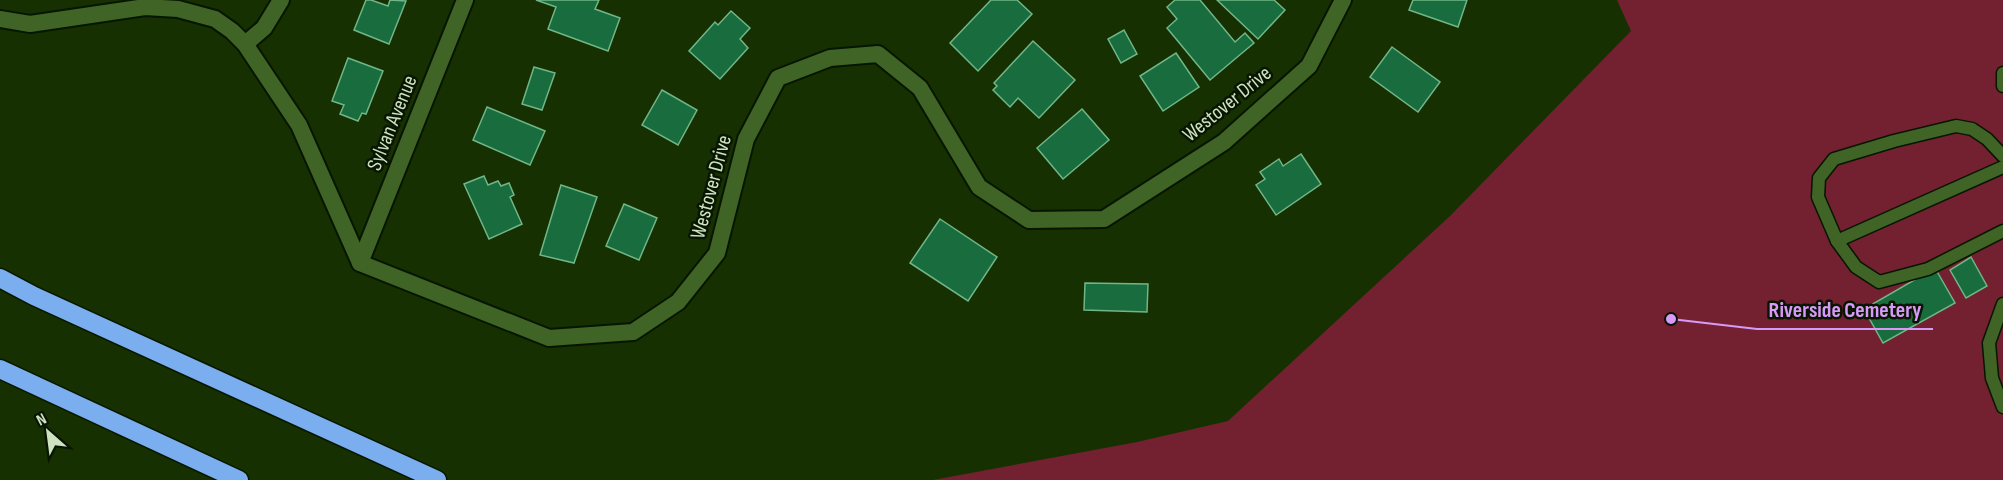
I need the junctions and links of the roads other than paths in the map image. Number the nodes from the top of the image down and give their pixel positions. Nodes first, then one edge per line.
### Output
1 (281, 0) edge
2 (465, 0) edge
3 (1343, 0) edge
4 (0, 19) edge
5 (245, 44) junction
6 (2003, 73) edge
7 (2003, 86) edge
8 (2003, 156) edge
9 (2003, 167) edge
10 (2003, 231) edge
11 (1837, 241) junction
12 (360, 263) junction
13 (0, 278) edge
14 (2003, 304) edge
15 (0, 369) edge
16 (2003, 407) edge
17 (239, 480) edge
18 (437, 480) edge

1 - 5 street
2 - 12 street, Sylvan Avenue
3 - 12 street, Westover Drive
4 - 5 street
5 - 12 street
6 - 7 lane
8 - 11 lane
9 - 11 lane
10 - 11 lane
13 - 18 highway
14 - 16 lane
15 - 17 highway

